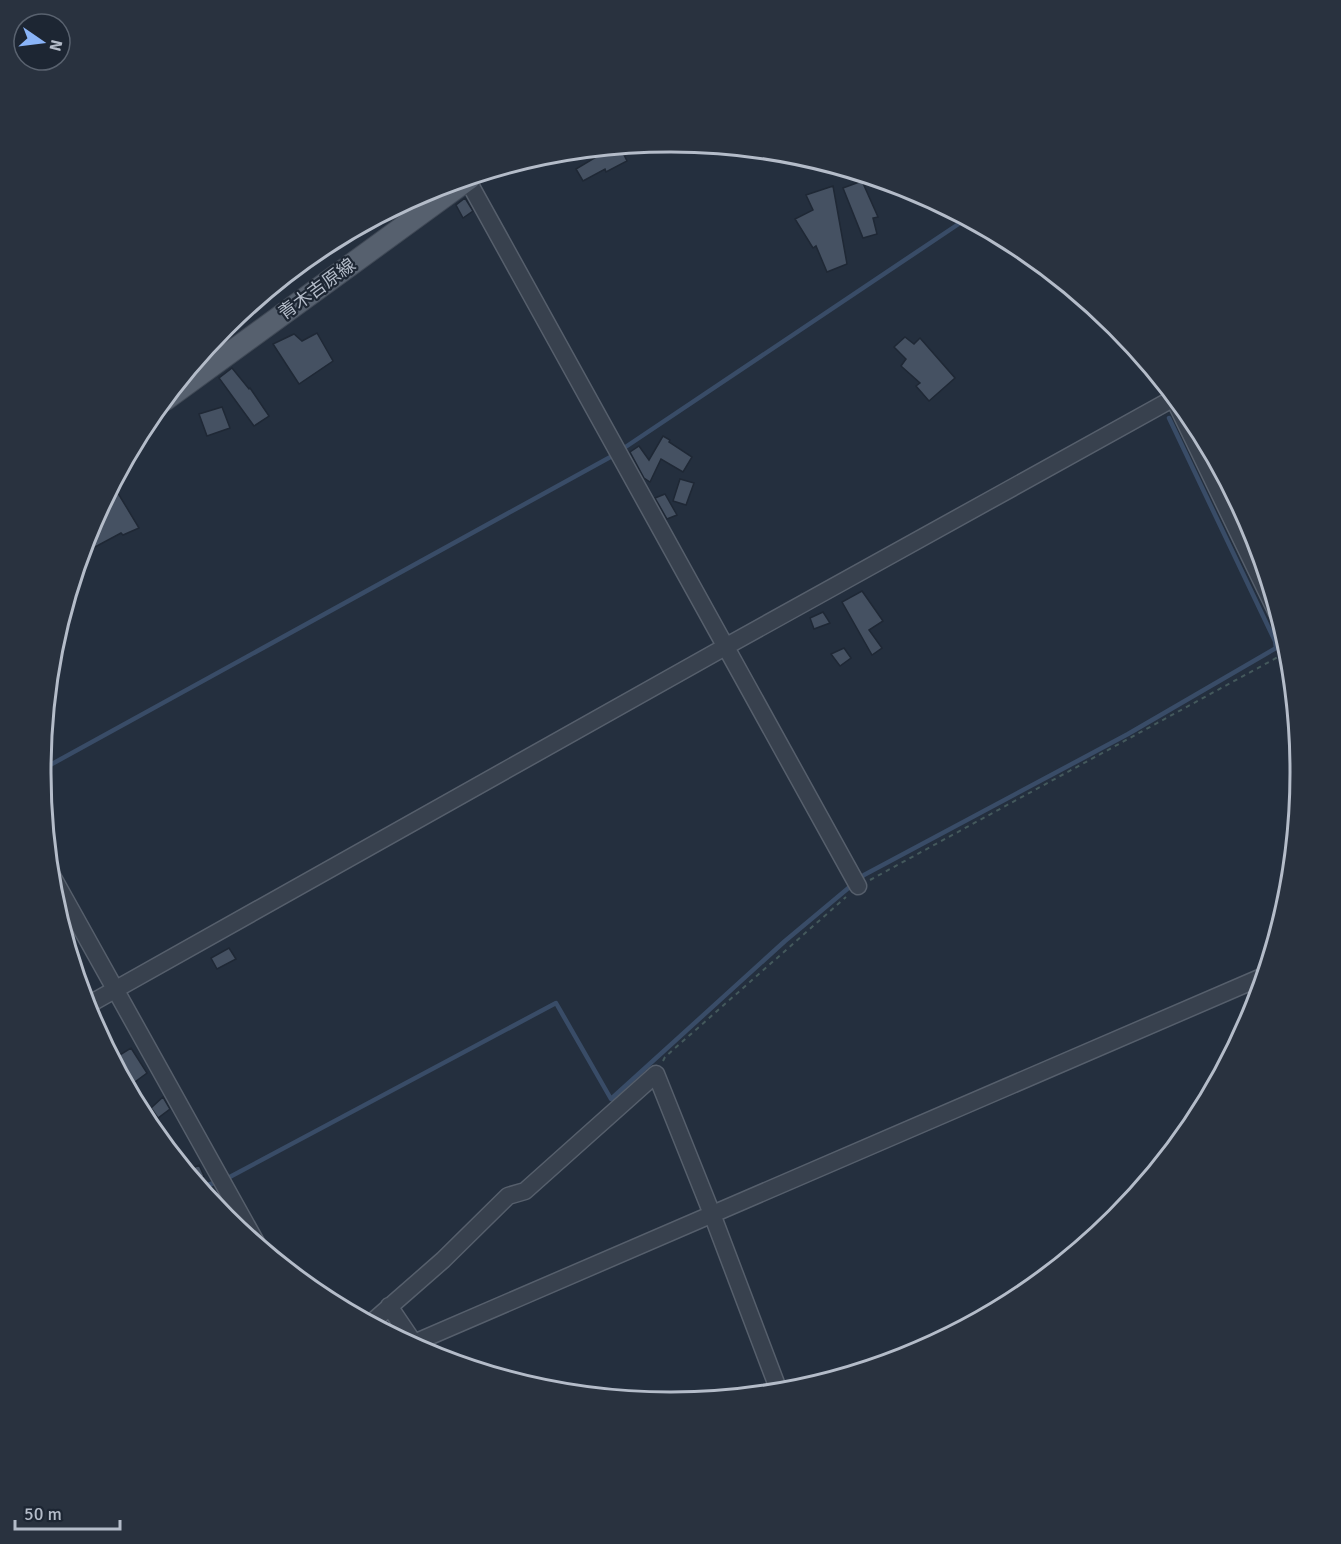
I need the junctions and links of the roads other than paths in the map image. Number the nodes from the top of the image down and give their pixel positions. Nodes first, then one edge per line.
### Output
1 (472, 185) edge
2 (449, 194) edge
3 (190, 382) edge
4 (1166, 400) edge
5 (1196, 445) edge
6 (1254, 566) edge
7 (724, 646) junction
8 (858, 886) road end
9 (64, 897) edge
10 (1253, 981) edge
11 (116, 989) junction
12 (95, 1001) edge
13 (712, 1214) junction
14 (245, 1222) edge
15 (389, 1306) junction
16 (377, 1317) edge
17 (408, 1333) edge
18 (421, 1339) edge
19 (776, 1382) edge

1 - 7 street
2 - 3 main road, 青木吉原線
4 - 7 street
5 - 6 street
7 - 8 street
7 - 11 street
9 - 11 street
10 - 13 street
11 - 12 street
11 - 14 street
13 - 15 street
13 - 18 street
13 - 19 street
15 - 16 street
15 - 17 street

